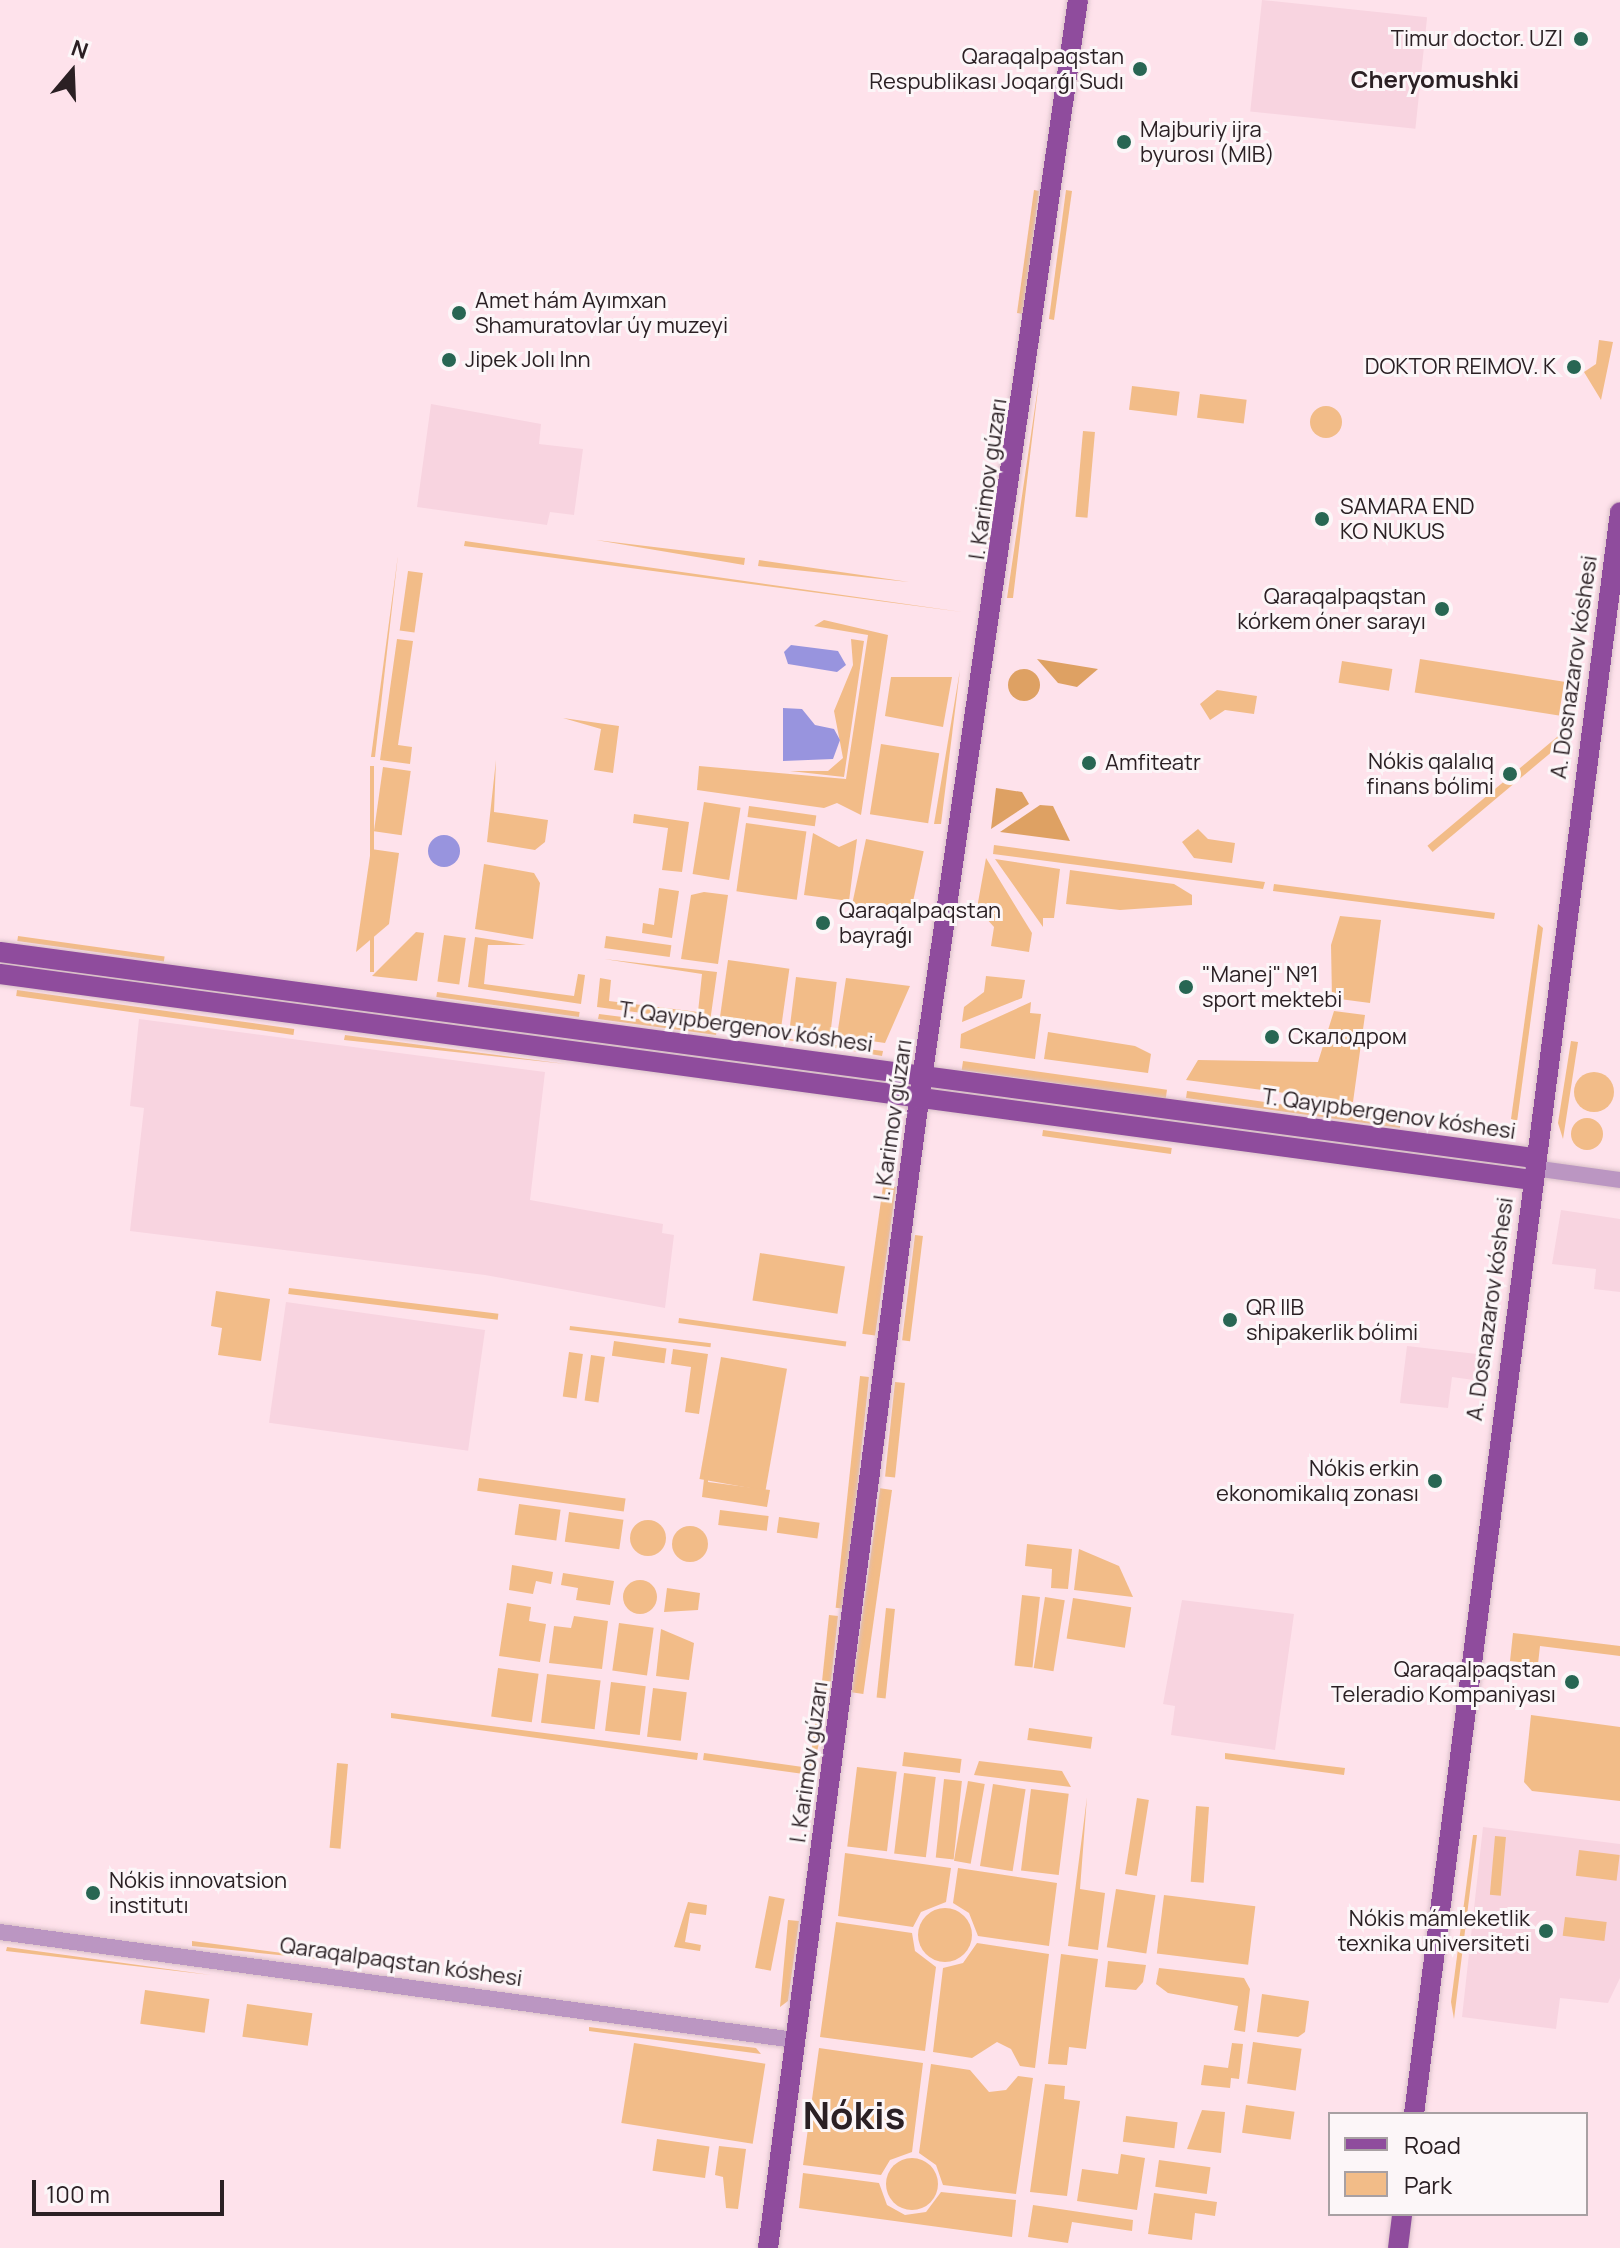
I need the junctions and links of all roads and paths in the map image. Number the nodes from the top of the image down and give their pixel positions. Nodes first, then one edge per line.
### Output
1 (1078, 0) edge
2 (1620, 512) edge
3 (0, 952) edge
4 (0, 974) edge
5 (922, 1074) junction
6 (919, 1099) junction
7 (1532, 1169) junction
8 (1620, 1180) edge
9 (0, 1932) edge
10 (795, 2040) junction
11 (1414, 2112) edge
12 (1402, 2216) edge
13 (768, 2248) edge
14 (1398, 2248) edge

1 - 5 main road, I. Karimov gúzarı
2 - 7 main road, A. Dosnazarov kóshesi
3 - 5 main road, T. Qayıpbergenov kóshesi
4 - 6 main road, T. Qayıpbergenov kóshesi
5 - 6 main road, I. Karimov gúzarı
5 - 7 main road, T. Qayıpbergenov kóshesi
6 - 7 main road, T. Qayıpbergenov kóshesi
6 - 10 main road, I. Karimov gúzarı
7 - 8 street, T. Qayıpbergenov kóshesi
7 - 11 main road, A. Dosnazarov kóshesi
9 - 10 street, Qaraqalpaqstan kóshesi
10 - 13 main road, I. Karimov gúzarı
12 - 14 main road

